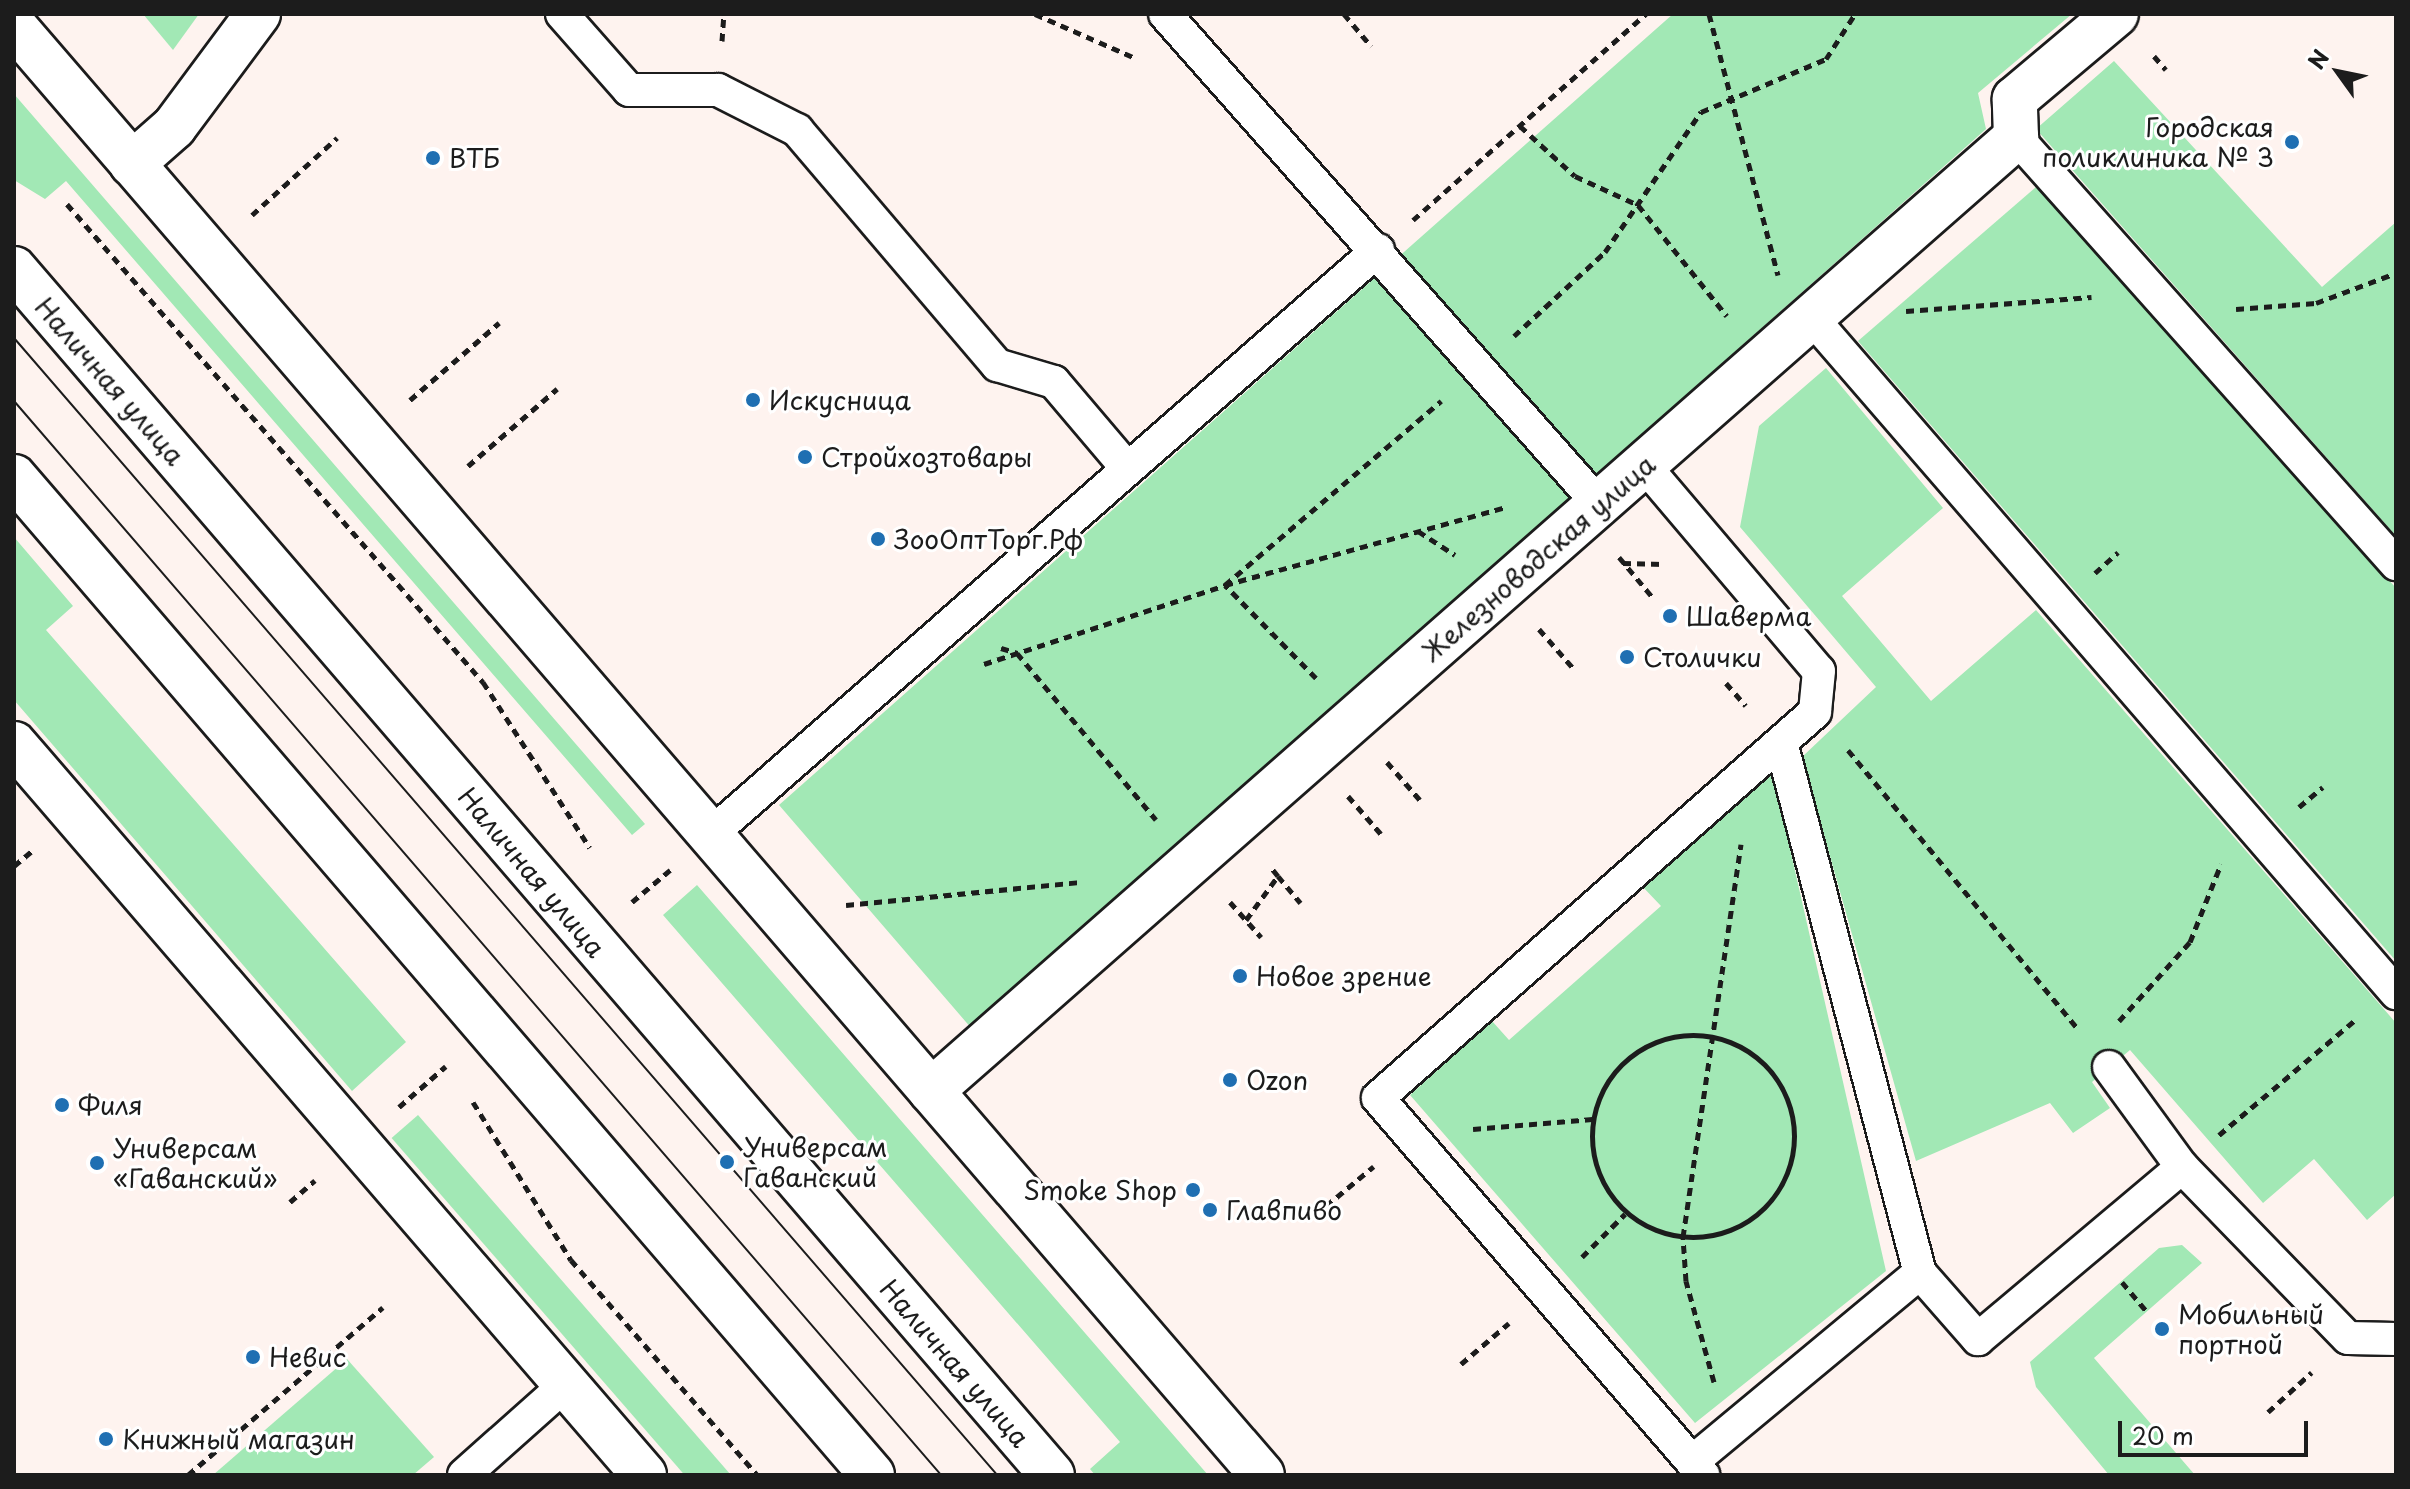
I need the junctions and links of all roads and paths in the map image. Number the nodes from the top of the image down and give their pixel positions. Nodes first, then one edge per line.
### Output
1 (258, 14) edge
2 (562, 14) edge
3 (1035, 14) edge
4 (1344, 14) edge
5 (1646, 14) edge
6 (1709, 14) edge
7 (1855, 14) edge
8 (2116, 14) edge
9 (1178, 19) edge
10 (14, 26) edge
11 (1371, 46) dead end
12 (1728, 101) junction
13 (1520, 126) junction
14 (2016, 137) junction
15 (337, 138) dead end
16 (132, 164) junction
17 (67, 204) dead end
18 (1638, 205) junction
19 (251, 216) dead end
20 (1378, 250) junction
21 (14, 269) edge
22 (2396, 273) edge
23 (2170, 302) junction
24 (499, 323) dead end
25 (1786, 340) junction
26 (1480, 369) junction
27 (557, 389) dead end
28 (409, 400) dead end
29 (1644, 465) junction
30 (467, 467) dead end
31 (1126, 467) junction
32 (14, 477) edge
33 (1524, 502) dead end
34 (1598, 503) junction
35 (2396, 564) edge
36 (1634, 575) dead end
37 (1225, 585) junction
38 (1654, 599) dead end
39 (1017, 653) junction
40 (974, 668) dead end
41 (1726, 683) dead end
42 (1815, 712) junction
43 (1752, 713) dead end
44 (1353, 722) junction
45 (14, 744) edge
46 (1782, 746) junction
47 (1752, 772) junction
48 (1358, 807) dead end
49 (2241, 813) junction
50 (1381, 834) dead end
51 (710, 835) junction
52 (33, 850) dead end
53 (594, 853) dead end
54 (1193, 861) junction
55 (14, 866) edge
56 (674, 866) dead end
57 (1278, 876) dead end
58 (1099, 880) dead end
59 (620, 893) dead end
60 (1301, 903) dead end
61 (845, 905) dead end
62 (628, 906) junction
63 (638, 918) dead end
64 (2394, 991) edge
65 (1712, 1035) junction
66 (439, 1051) dead end
67 (458, 1055) dead end
68 (2102, 1058) junction
69 (449, 1063) junction
70 (457, 1076) dead end
71 (465, 1090) dead end
72 (931, 1091) junction
73 (396, 1109) dead end
74 (2182, 1167) junction
75 (318, 1177) dead end
76 (290, 1202) dead end
77 (1683, 1237) junction
78 (1920, 1273) junction
79 (383, 1307) dead end
80 (2348, 1338) junction
81 (2396, 1339) edge
82 (566, 1384) junction
83 (2268, 1412) dead end
84 (1727, 1433) junction
85 (1698, 1469) edge
86 (188, 1475) edge
87 (464, 1475) edge
88 (644, 1475) edge
89 (757, 1475) edge
90 (872, 1475) edge
91 (1052, 1475) edge
92 (1262, 1475) edge

1 - 16 street
2 - 31 lane
3 - 9 path
4 - 11 path
5 - 13 path
6 - 12 path
7 - 12 path
8 - 14 street
9 - 20 lane
10 - 16 street
12 - 18 path
12 - 25 path
13 - 18 path
13 - 20 path
14 - 23 lane
14 - 25 street, Железноводская улица
15 - 19 path
16 - 51 street
17 - 53 path
18 - 25 path
18 - 26 path
20 - 26 lane
20 - 31 lane
21 - 91 street, Наличная улица
22 - 23 path
23 - 25 path
23 - 35 lane
24 - 28 path
25 - 29 street, Железноводская улица
25 - 49 lane
26 - 34 lane
26 - 37 path
27 - 30 path
29 - 34 street, Железноводская улица
29 - 42 lane
31 - 51 lane
32 - 90 street
33 - 37 path
34 - 44 street, Железноводская улица
36 - 38 path
37 - 39 path
37 - 44 path
39 - 40 path
39 - 54 path
41 - 43 path
42 - 46 lane
42 - 68 path
44 - 54 street, Железноводская улица
45 - 82 street
46 - 47 lane
46 - 78 lane
47 - 65 path
47 - 85 lane
48 - 50 path
49 - 64 lane
49 - 68 path
51 - 72 street
52 - 55 path
54 - 72 street, Железноводская улица
56 - 62 path
57 - 60 path
58 - 61 path
59 - 62 path
62 - 63 path
64 - 74 path
65 - 77 path
65 - 77 path
65 - 77 path
66 - 69 path
67 - 69 path
68 - 74 lane
69 - 70 path
69 - 73 path
71 - 89 path
72 - 92 street
74 - 78 lane
74 - 80 lane
75 - 76 path
77 - 84 path
78 - 84 lane
79 - 86 path
80 - 81 lane
80 - 83 path
82 - 87 lane
82 - 88 street
84 - 85 lane

